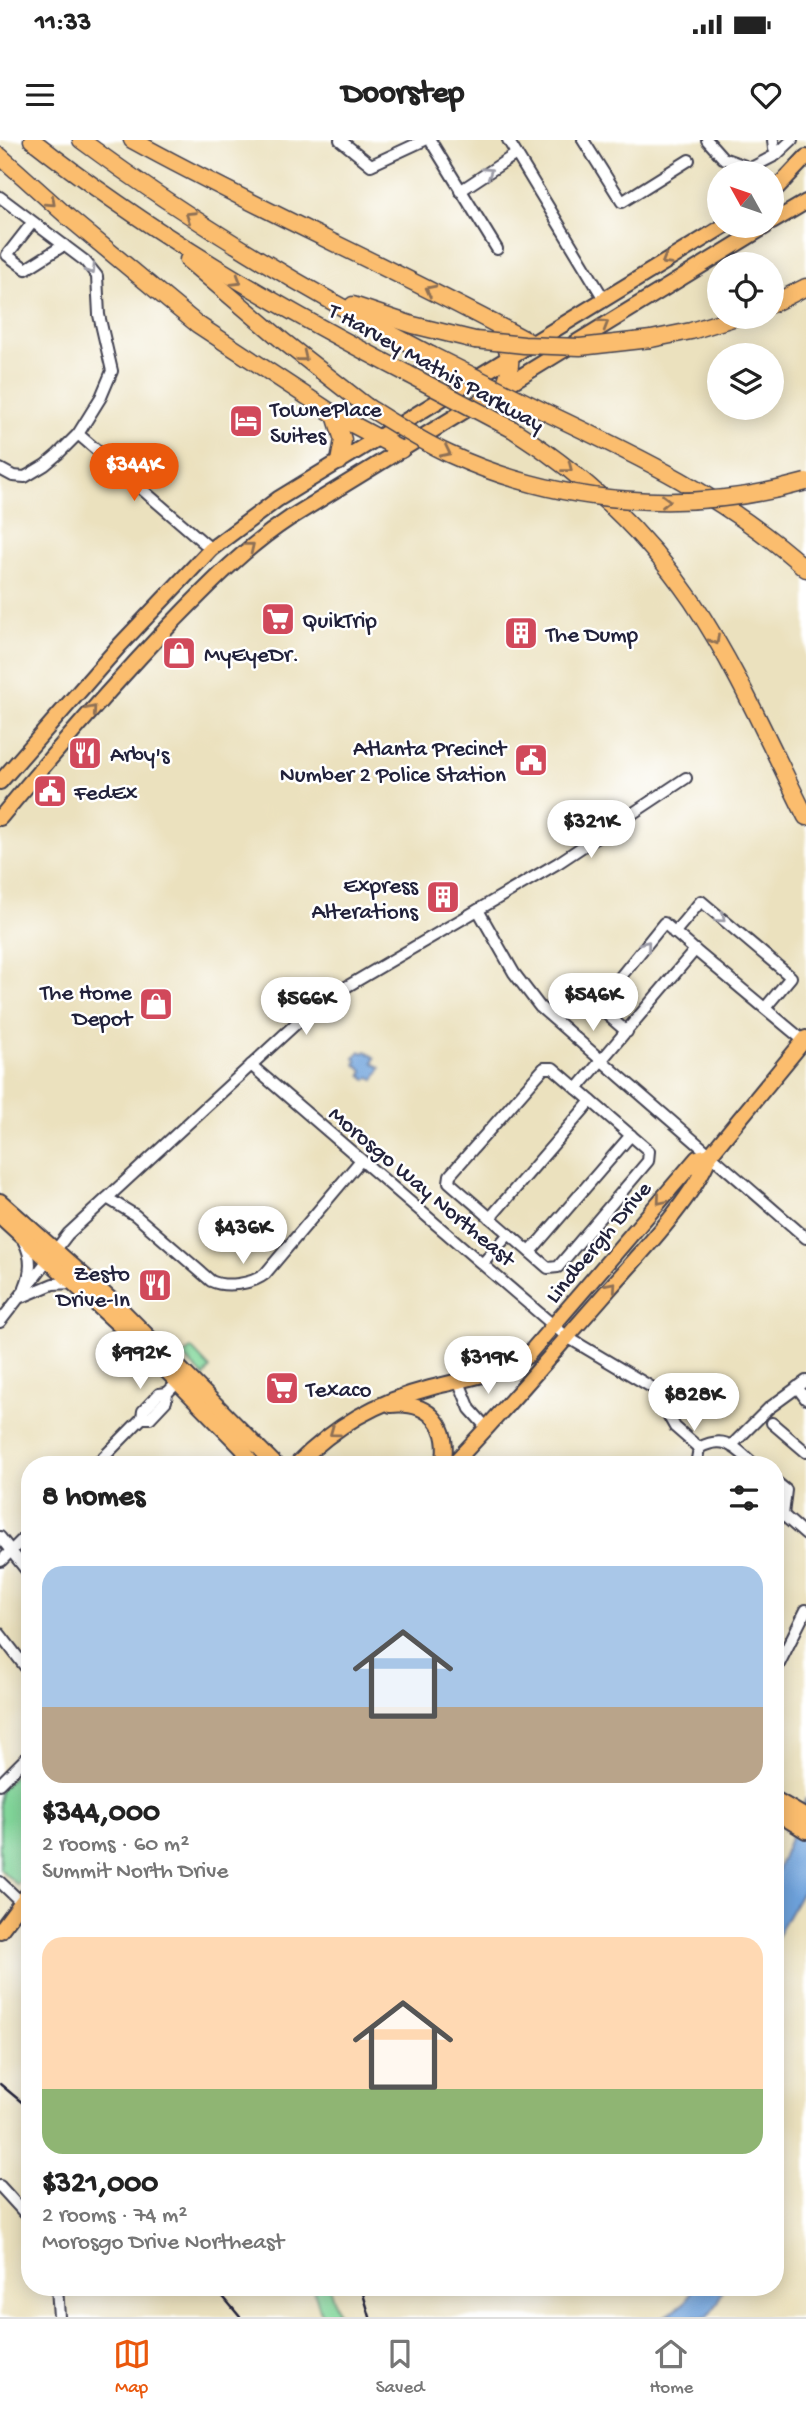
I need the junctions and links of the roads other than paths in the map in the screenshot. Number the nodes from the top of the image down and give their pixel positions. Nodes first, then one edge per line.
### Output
1 (32, 140) edge
2 (81, 140) edge
3 (132, 140) edge
4 (340, 140) edge
5 (427, 140) edge
6 (508, 140) edge
7 (583, 140) edge
8 (707, 140) edge
9 (773, 140) edge
10 (792, 140) edge
11 (516, 154) junction
12 (777, 154) junction
13 (0, 156) edge
14 (806, 157) edge
15 (689, 160) dead end
16 (806, 175) edge
17 (784, 182) edge
18 (784, 188) edge
19 (460, 191) junction
20 (0, 197) edge
21 (806, 202) edge
22 (784, 215) edge
23 (138, 218) junction
24 (32, 223) junction
25 (707, 236) edge
26 (746, 238) edge
27 (64, 246) junction
28 (497, 249) dead end
29 (290, 277) junction
30 (806, 287) edge
31 (784, 298) edge
32 (604, 299) junction
33 (490, 321) junction
34 (707, 326) edge
35 (531, 343) junction
36 (511, 355) junction
37 (504, 386) junction
38 (335, 415) junction
39 (78, 433) junction
40 (378, 439) junction
41 (401, 450) junction
42 (339, 462) junction
43 (0, 469) edge
44 (806, 482) edge
45 (211, 549) junction
46 (806, 569) edge
47 (686, 778) dead end
48 (0, 782) edge
49 (806, 817) edge
50 (0, 818) edge
51 (478, 910) junction
52 (674, 933) junction
53 (695, 950) junction
54 (765, 1008) junction
55 (626, 1032) junction
56 (805, 1040) edge
57 (602, 1061) junction
58 (251, 1065) junction
59 (577, 1089) junction
60 (591, 1101) junction
61 (631, 1135) junction
62 (710, 1155) junction
63 (361, 1160) junction
64 (107, 1198) junction
65 (0, 1202) edge
66 (0, 1216) edge
67 (490, 1218) junction
68 (509, 1234) junction
69 (20, 1235) junction
70 (806, 1238) edge
71 (530, 1252) junction
72 (52, 1256) junction
73 (483, 1263) junction
74 (72, 1283) junction
75 (20, 1298) junction
76 (0, 1322) edge
77 (555, 1326) junction
78 (567, 1337) junction
79 (463, 1381) junction
80 (802, 1384) edge
81 (172, 1388) junction
82 (806, 1399) edge
83 (368, 1410) junction
84 (772, 1423) dead end
85 (490, 1425) junction
86 (732, 1446) junction
87 (699, 1448) junction
88 (806, 1452) edge
89 (105, 1456) edge
90 (247, 1456) edge
91 (267, 1456) edge
92 (306, 1456) edge
93 (445, 1456) edge
94 (461, 1456) edge
95 (698, 1456) edge
96 (744, 1456) edge
97 (784, 1521) edge
98 (806, 1535) edge
99 (0, 1537) edge
100 (21, 1541) edge
101 (11, 1551) junction
102 (0, 1561) edge
103 (21, 1564) edge
104 (806, 1610) edge
105 (0, 1634) edge
106 (9, 1646) junction
107 (0, 1654) edge
108 (784, 1655) edge
109 (21, 1661) edge
110 (21, 1763) edge
111 (0, 1784) edge
112 (784, 1804) edge
113 (806, 1817) edge
114 (784, 1818) edge
115 (806, 1831) edge
116 (0, 1882) edge
117 (21, 1894) edge
118 (21, 1904) edge
119 (0, 1931) edge
120 (0, 2186) edge
121 (21, 2209) edge
122 (58, 2296) edge
123 (59, 2317) edge

1 - 23 highway, T Harvey Mathis Parkway
29 -> 2 highway, T Harvey Mathis Parkway
33 -> 3 highway
4 - 5 street
5 - 19 street
6 - 11 street
7 - 15 street
8 - 12 street
9 - 12 street
10 - 12 street
19 -> 11 street
11 - 32 street
13 -> 38 highway
14 - 17 main road
16 - 18 main road
19 - 28 street
20 - 24 street
21 - 22 main road
23 -> 44 highway, bridge
23 -> 49 highway, T Harvey Mathis Parkway, bridge
24 - 27 street
24 - 27 street
25 -> 32 main road
37 -> 26 main road
27 -> 39 street
29 - 34 highway, bridge
29 - 46 highway, T Harvey Mathis Parkway, bridge
30 - 31 highway
32 - 35 main road
33 - 35 highway
33 - 36 highway
35 - 36 main road
36 - 37 highway
36 - 40 main road
37 - 41 main road
38 - 40 highway
38 - 42 highway
39 - 43 street
39 - 45 street
40 - 41 highway
40 - 42 main road
50 -> 41 main road
42 - 45 main road
45 - 48 main road
47 - 51 street
51 - 57 street
51 - 58 street
52 - 53 street
52 -> 54 street
55 -> 52 street
53 - 54 street
53 - 55 street
54 - 56 street
55 - 57 street
56 - 62 main road
57 - 59 street
57 - 62 street
58 - 63 street, Morosgo Way Northeast
58 - 64 street
59 - 60 street
59 - 67 street
60 - 61 street
60 - 67 street
61 - 71 street
61 - 71 street
62 - 70 street
62 -> 77 main road, Lindbergh Drive
78 -> 62 main road
63 - 64 street
63 - 73 street, Morosgo Way Northeast
64 - 72 street
65 - 72 main road
66 - 69 main road
67 - 68 street
68 - 71 street
68 - 73 street
69 - 72 main road
69 - 75 street
72 - 74 main road
72 - 75 street
72 - 91 main road
73 - 77 street, Morosgo Way Northeast
74 - 75 street
74 - 81 main road
75 - 76 street
77 - 78 street, Morosgo Way Northeast
77 - 79 main road, Lindbergh Drive
78 - 85 main road
78 - 87 street, Morosgo Way Northeast
79 - 83 main road, Lindbergh Drive
79 - 85 street
80 - 82 street
80 - 86 street
81 - 89 street
81 - 90 main road
83 -> 92 main road, Lindbergh Drive
83 - 93 main road
84 - 88 street
85 - 94 main road
86 - 87 street
86 - 96 street
87 - 95 street
97 - 98 street
99 - 101 street
100 - 101 street
101 - 102 street
101 - 103 street
104 - 108 street
105 - 106 street
106 - 107 street
106 - 109 street
110 - 111 street
112 - 113 main road
114 - 115 main road
116 - 117 street
118 - 119 main road
120 - 121 street
122 - 123 street

